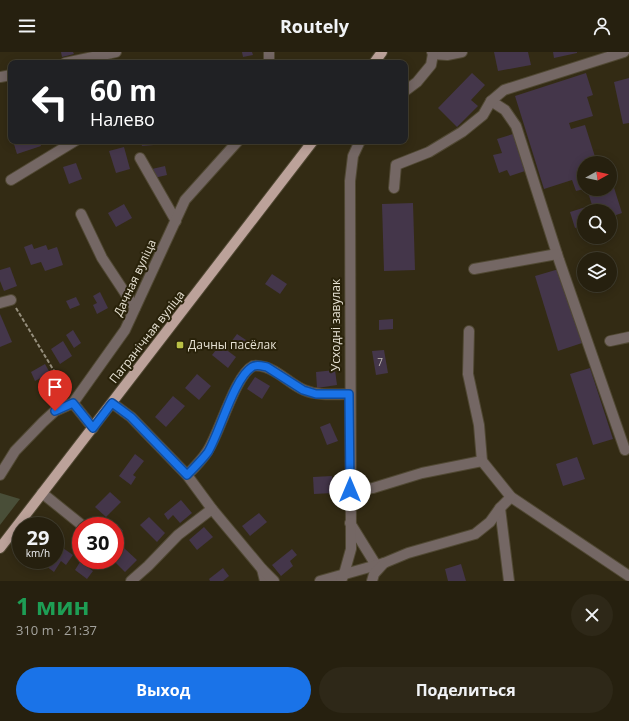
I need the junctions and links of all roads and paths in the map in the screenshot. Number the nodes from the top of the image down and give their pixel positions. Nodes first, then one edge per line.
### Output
1 (116, 52) edge
2 (462, 52) edge
3 (624, 52) edge
4 (432, 53) edge
5 (79, 60) edge
6 (408, 89) edge
7 (491, 101) junction
8 (70, 144) edge
9 (235, 144) edge
10 (312, 144) edge
11 (359, 144) edge
12 (140, 158) dead end
13 (11, 180) dead end
14 (394, 188) dead end
15 (81, 214) dead end
16 (176, 221) junction
17 (557, 254) junction
18 (474, 269) dead end
19 (11, 300) joint
20 (0, 303) edge
21 (135, 308) junction
22 (469, 331) dead end
23 (629, 336) edge
24 (610, 341) dead end
25 (349, 394) junction
26 (73, 403) junction
27 (112, 403) junction
28 (93, 428) junction
29 (625, 450) dead end
30 (482, 461) junction
31 (0, 475) edge
32 (187, 475) junction
33 (350, 490) junction
34 (42, 493) junction
35 (511, 497) junction
36 (500, 508) junction
37 (212, 509) junction
38 (72, 517) edge
39 (350, 523) junction
40 (0, 548) edge
41 (380, 564) junction
42 (262, 569) junction
43 (629, 576) edge
44 (342, 578) edge
45 (131, 581) edge
46 (264, 581) edge
47 (274, 581) edge
48 (320, 581) edge
49 (372, 581) edge
50 (509, 581) edge

1 - 5 street
2 - 4 street
3 - 7 street
4 - 6 street
7 - 14 street
7 - 17 street
8 - 13 street
9 - 16 street, Дачная вуліца
10 - 27 main road, Пагранічная вуліца
11 - 25 street, Усходні завулак
12 - 16 street
15 - 21 street
16 - 21 street, Дачная вуліца
17 - 18 street
17 - 29 street
19 - 20 street
19 - 26 path
21 - 26 street, Дачная вуліца
22 - 30 street
23 - 24 street
25 - 32 street
25 - 33 street, Усходні завулак
26 - 28 street
26 - 31 street
27 - 28 main road, Пагранічная вуліца
27 - 32 street
28 - 34 main road, Пагранічная вуліца
30 - 33 street
30 - 35 street
32 - 37 street
33 - 39 street, Усходні завулак
34 - 38 street
34 - 40 main road, Пагранічная вуліца
35 - 36 street
35 - 43 street
36 - 41 street
36 - 50 street
37 - 42 street
37 - 45 street
39 - 41 street
39 - 44 street, Усходні завулак
41 - 44 street
41 - 49 street
42 - 46 street
42 - 47 street
44 - 48 street

